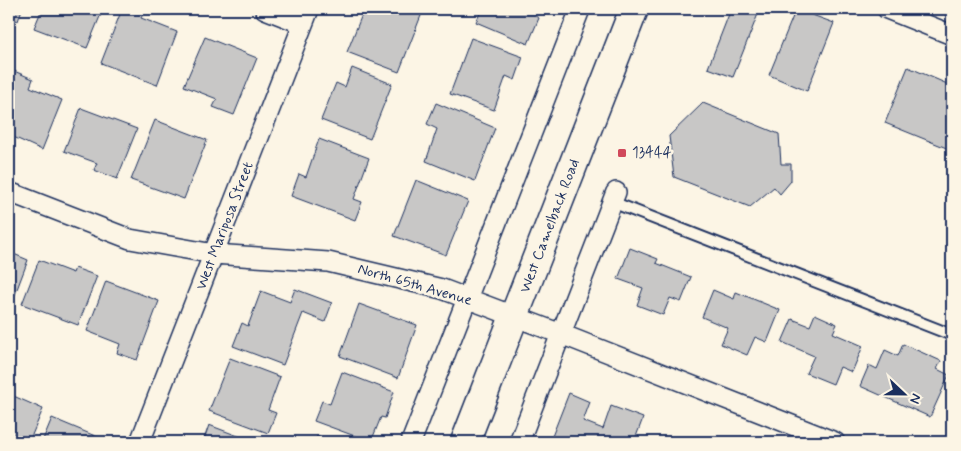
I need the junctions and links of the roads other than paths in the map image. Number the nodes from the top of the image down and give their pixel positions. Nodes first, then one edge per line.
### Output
1 (265, 9) edge
2 (634, 9) edge
3 (887, 9) edge
4 (579, 12) dead end
5 (306, 16) edge
6 (952, 36) edge
7 (9, 192) edge
8 (614, 197) joint
9 (214, 254) junction
10 (467, 299) junction
11 (514, 316) junction
12 (561, 334) junction
13 (952, 335) edge
14 (140, 442) edge
15 (411, 442) edge
16 (466, 442) edge
17 (519, 442) edge
18 (835, 442) edge

1 - 5 street
2 - 11 main road, West Camelback Road
3 - 6 street
4 - 10 street
5 - 9 street, West Mariposa Street
7 - 9 street, North 65th Avenue
8 - 12 street
8 - 13 lane
9 - 10 street, North 65th Avenue
9 - 14 street, West Mariposa Street
10 - 11 street, North 65th Avenue
10 - 15 street
11 - 12 street, North 65th Avenue
11 - 16 main road, West Camelback Road
12 - 17 street
12 - 18 street, North 65th Avenue

